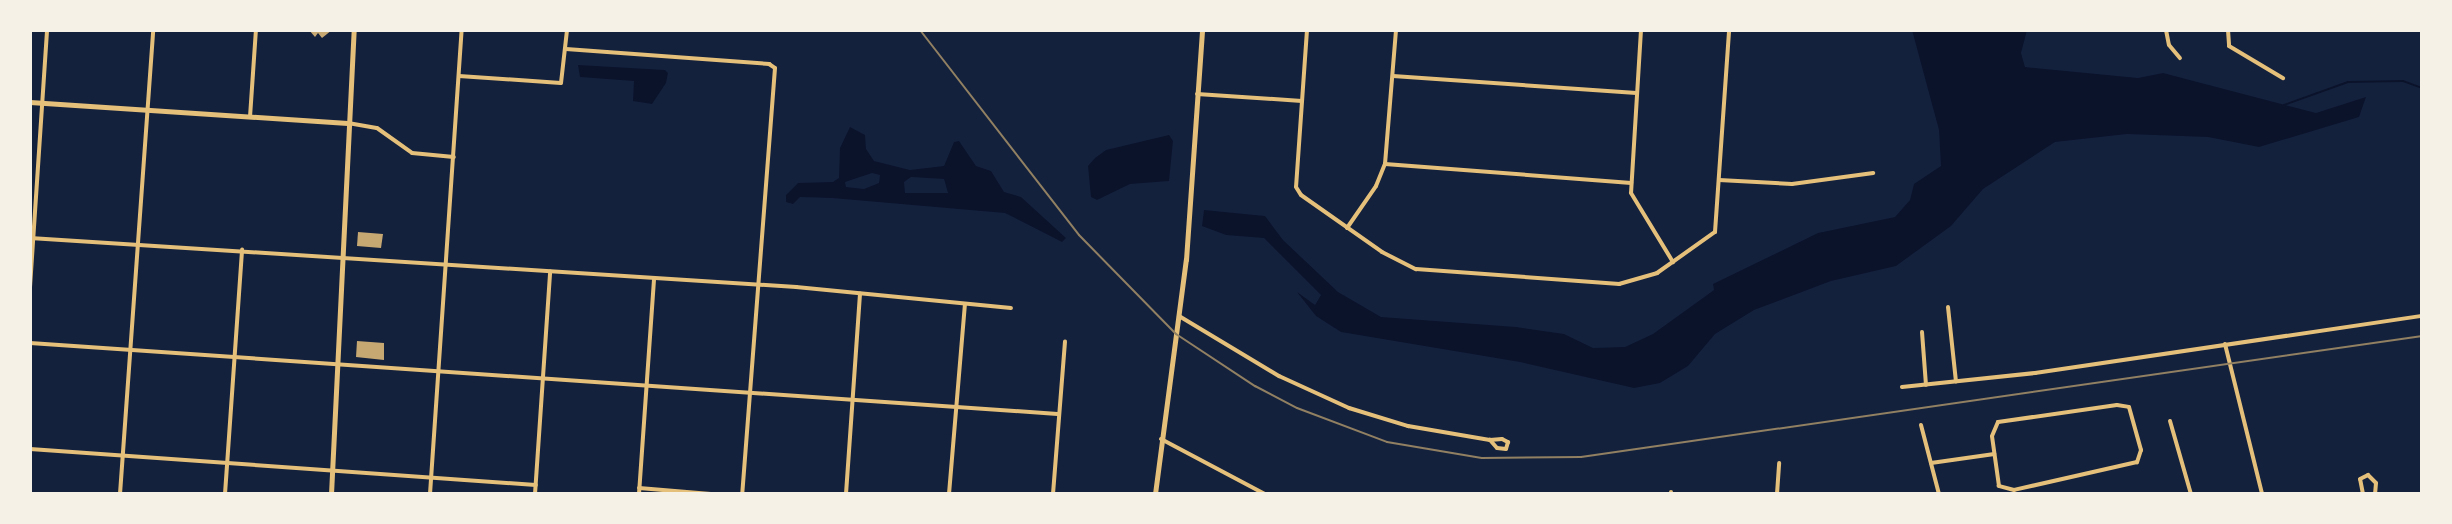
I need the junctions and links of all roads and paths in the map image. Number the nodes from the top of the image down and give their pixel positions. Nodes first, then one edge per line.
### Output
1 (48, 30) edge
2 (153, 30) edge
3 (256, 30) edge
4 (354, 30) edge
5 (462, 30) edge
6 (567, 30) edge
7 (1202, 30) edge
8 (1307, 30) edge
9 (1396, 30) edge
10 (1641, 30) edge
11 (1729, 30) edge
12 (2166, 30) edge
13 (2228, 30) edge
14 (566, 49) junction
15 (2180, 58) dead end
16 (459, 76) junction
17 (1393, 76) junction
18 (2283, 78) dead end
19 (1636, 93) junction
20 (1197, 94) junction
21 (1302, 100) junction
22 (30, 102) edge
23 (42, 103) junction
24 (147, 110) junction
25 (250, 117) junction
26 (347, 123) junction
27 (454, 157) junction
28 (1385, 164) junction
29 (1873, 173) dead end
30 (1719, 180) junction
31 (1631, 183) junction
32 (1347, 228) junction
33 (32, 238) edge
34 (138, 244) junction
35 (242, 250) junction
36 (344, 256) junction
37 (1673, 262) junction
38 (446, 264) junction
39 (550, 272) junction
40 (654, 279) junction
41 (756, 285) junction
42 (30, 287) edge
43 (860, 293) junction
44 (964, 305) junction
45 (1948, 307) dead end
46 (1011, 308) dead end
47 (1179, 316) junction
48 (2422, 316) edge
49 (1922, 332) dead end
50 (1065, 341) dead end
51 (30, 344) edge
52 (2225, 344) junction
53 (130, 350) junction
54 (234, 358) junction
55 (337, 365) junction
56 (439, 373) junction
57 (543, 379) junction
58 (1956, 382) junction
59 (1926, 385) junction
60 (647, 386) junction
61 (1902, 387) dead end
62 (749, 393) junction
63 (852, 400) junction
64 (956, 407) junction
65 (1058, 414) junction
66 (2170, 421) dead end
67 (1921, 425) dead end
68 (1161, 439) junction
69 (1490, 440) junction
70 (30, 449) edge
71 (1994, 454) junction
72 (123, 456) junction
73 (227, 463) junction
74 (1779, 463) dead end
75 (1931, 463) junction
76 (333, 470) junction
77 (432, 477) junction
78 (536, 485) junction
79 (639, 491) edge
80 (120, 494) edge
81 (225, 494) edge
82 (331, 494) edge
83 (430, 494) edge
84 (535, 494) edge
85 (711, 494) edge
86 (742, 494) edge
87 (846, 494) edge
88 (949, 494) edge
89 (1053, 494) edge
90 (1155, 494) edge
91 (1265, 494) edge
92 (1777, 494) edge
93 (1939, 494) edge
94 (2191, 494) edge
95 (2262, 494) edge
96 (2363, 494) edge
97 (2375, 494) edge

1 - 23 street
2 - 24 street
3 - 25 street
4 - 26 main road
5 - 16 street
6 - 14 street
7 - 20 main road
8 - 21 street
9 - 17 street
10 - 19 street
11 - 30 street
12 - 15 street
13 - 18 street
14 - 16 street
14 - 41 street
16 - 27 street
17 - 19 street
17 - 28 street
19 - 31 street
20 - 21 street
20 - 47 main road
21 - 32 street
22 - 23 main road
23 - 24 main road
23 - 33 street
24 - 25 main road
24 - 34 street
25 - 26 main road
26 - 27 street
26 - 36 main road
27 - 38 street
28 - 31 street
28 - 32 street
29 - 30 street
30 - 37 street
31 - 37 street
32 - 37 street
33 - 34 street
33 - 42 street
34 - 35 street
34 - 53 street
35 - 36 street
35 - 54 street
36 - 38 street
36 - 55 main road
38 - 39 street
38 - 56 street
39 - 40 street
39 - 57 street
40 - 41 street
40 - 60 street
41 - 43 street
41 - 62 street
43 - 44 street
43 - 63 street
44 - 46 street
44 - 64 street
45 - 58 street
47 - 68 main road
47 - 69 street
48 - 52 street
49 - 59 street
50 - 65 street
51 - 53 street
52 - 58 street
52 - 95 street
53 - 54 street
53 - 72 street
54 - 55 street
54 - 73 street
55 - 56 street
55 - 76 main road
56 - 57 street
56 - 77 street
57 - 60 street
57 - 78 street
58 - 59 street
59 - 61 street
60 - 62 street
60 - 79 street
62 - 63 street
62 - 86 street
63 - 64 street
63 - 87 street
64 - 65 street
64 - 88 street
65 - 89 street
66 - 94 street
67 - 75 street
68 - 90 main road
68 - 91 street
69 - 69 street
70 - 72 street
71 - 71 street
71 - 75 street
72 - 73 street
72 - 80 street
73 - 76 street
73 - 81 street
74 - 92 street
75 - 93 street
76 - 77 street
76 - 82 main road
77 - 78 street
77 - 83 street
78 - 84 street
79 - 85 street
96 - 97 street

